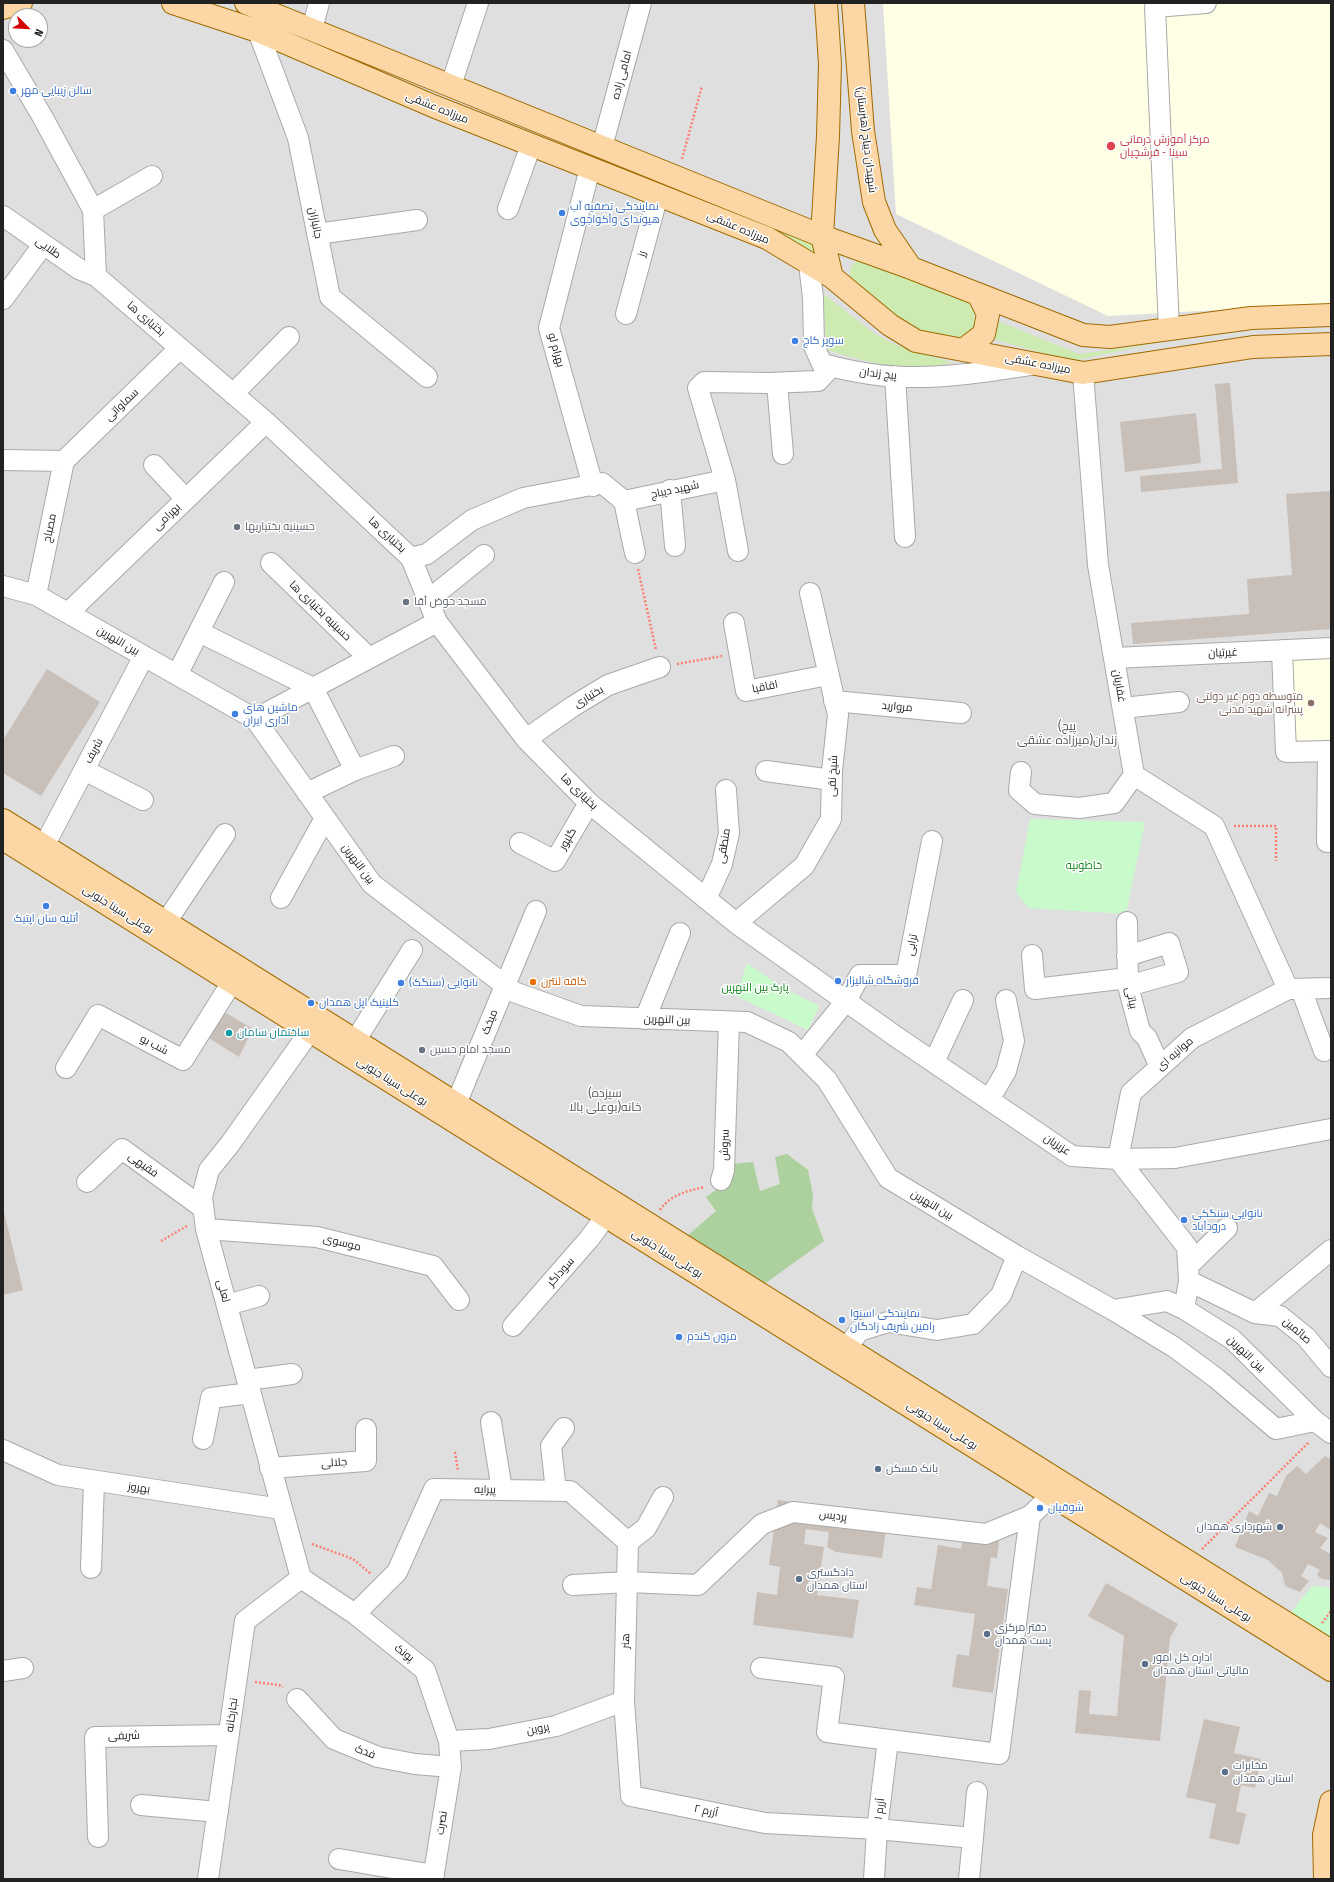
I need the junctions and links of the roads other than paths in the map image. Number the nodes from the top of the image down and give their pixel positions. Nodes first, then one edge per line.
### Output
1 (22, 3) edge
2 (173, 3) edge
3 (246, 3) edge
4 (319, 3) edge
5 (478, 3) edge
6 (642, 3) edge
7 (826, 3) edge
8 (853, 3) edge
9 (1206, 3) edge
10 (3, 8) edge
11 (266, 11) junction
12 (312, 29) junction
13 (258, 31) junction
14 (3, 50) edge
15 (857, 61) junction
16 (830, 64) junction
17 (451, 85) junction
18 (531, 145) junction
19 (602, 147) junction
20 (590, 168) junction
21 (152, 176) dead end
22 (658, 195) junction
23 (508, 209) dead end
24 (93, 210) junction
25 (3, 216) edge
26 (416, 220) dead end
27 (317, 234) junction
28 (822, 236) junction
29 (43, 244) junction
30 (808, 264) junction
31 (911, 268) junction
32 (96, 276) junction
33 (832, 277) junction
34 (978, 294) junction
35 (3, 299) edge
36 (626, 314) dead end
37 (1331, 315) edge
38 (1251, 318) junction
39 (1170, 329) junction
40 (289, 337) dead end
41 (1331, 344) edge
42 (1252, 347) junction
43 (180, 348) junction
44 (964, 350) junction
45 (1038, 364) junction
46 (832, 366) junction
47 (1083, 373) junction
48 (895, 376) junction
49 (427, 377) dead end
50 (777, 383) junction
51 (233, 394) junction
52 (266, 422) junction
53 (783, 454) dead end
54 (3, 460) edge
55 (64, 461) junction
56 (154, 465) dead end
57 (725, 480) junction
58 (593, 486) junction
59 (670, 490) junction
60 (186, 499) junction
61 (624, 501) junction
62 (905, 537) dead end
63 (675, 546) dead end
64 (738, 551) dead end
65 (635, 553) road end
66 (484, 555) dead end
67 (411, 558) junction
68 (271, 563) dead end
69 (224, 582) dead end
70 (3, 586) edge
71 (810, 593) dead end
72 (36, 595) junction
73 (428, 600) junction
74 (68, 613) junction
75 (437, 622) junction
76 (734, 623) dead end
77 (199, 632) junction
78 (1331, 648) edge
79 (1282, 650) junction
80 (144, 656) junction
81 (369, 658) junction
82 (1114, 658) junction
83 (660, 667) road end
84 (178, 675) junction
85 (828, 675) junction
86 (313, 688) junction
87 (834, 701) junction
88 (1179, 702) dead end
89 (1123, 708) junction
90 (961, 713) dead end
91 (255, 719) junction
92 (526, 739) junction
93 (1329, 751) edge
94 (394, 756) dead end
95 (84, 770) junction
96 (355, 770) junction
97 (766, 771) dead end
98 (1021, 772) dead end
99 (1134, 775) junction
100 (832, 780) junction
101 (726, 790) dead end
102 (307, 793) junction
103 (143, 800) dead end
104 (589, 803) junction
105 (325, 818) junction
106 (3, 820) edge
107 (225, 834) dead end
108 (3, 839) edge
109 (932, 842) dead end
110 (1329, 842) edge
111 (520, 843) dead end
112 (44, 846) junction
113 (281, 898) dead end
114 (706, 899) junction
115 (536, 910) dead end
116 (166, 922) junction
117 (1127, 922) dead end
118 (736, 923) junction
119 (680, 933) dead end
120 (412, 950) dead end
121 (1032, 954) dead end
122 (1126, 956) junction
123 (232, 982) junction
124 (1128, 982) junction
125 (505, 985) junction
126 (1331, 988) edge
127 (1294, 989) junction
128 (962, 1000) dead end
129 (1006, 1000) dead end
130 (846, 1001) junction
131 (645, 1019) junction
132 (729, 1022) junction
133 (310, 1031) junction
134 (355, 1041) junction
135 (1324, 1051) dead end
136 (802, 1055) junction
137 (934, 1062) junction
138 (1160, 1067) junction
139 (66, 1068) dead end
140 (989, 1100) junction
141 (456, 1104) junction
142 (1331, 1129) edge
143 (1118, 1159) junction
144 (721, 1180) road end
145 (87, 1182) dead end
146 (606, 1216) junction
147 (205, 1218) junction
148 (1227, 1228) dead end
149 (1331, 1250) edge
150 (1017, 1256) junction
151 (1188, 1273) junction
152 (259, 1296) dead end
153 (459, 1300) dead end
154 (227, 1305) junction
155 (1184, 1309) junction
156 (1113, 1310) junction
157 (1255, 1313) junction
158 (513, 1326) dead end
159 (846, 1348) junction
160 (1331, 1367) edge
161 (292, 1374) dead end
162 (248, 1386) junction
163 (491, 1422) dead end
164 (1323, 1427) edge
165 (564, 1428) dead end
166 (366, 1429) dead end
167 (203, 1439) dead end
168 (3, 1450) edge
169 (270, 1468) junction
170 (94, 1482) junction
171 (502, 1490) junction
172 (556, 1491) junction
173 (1052, 1495) junction
174 (663, 1497) dead end
175 (281, 1509) junction
176 (1030, 1516) junction
177 (628, 1542) junction
178 (90, 1568) dead end
179 (301, 1578) junction
180 (628, 1582) junction
181 (574, 1584) dead end
182 (355, 1614) junction
183 (1331, 1651) edge
184 (23, 1668) dead end
185 (761, 1668) dead end
186 (1331, 1670) edge
187 (3, 1671) edge
188 (297, 1699) road end
189 (624, 1701) junction
190 (229, 1735) junction
191 (888, 1740) junction
192 (449, 1741) junction
193 (451, 1768) junction
194 (977, 1792) dead end
195 (1331, 1802) edge
196 (140, 1805) dead end
197 (218, 1812) junction
198 (877, 1829) junction
199 (98, 1837) dead end
200 (972, 1838) junction
201 (339, 1859) dead end
202 (433, 1877) edge
203 (208, 1879) edge
204 (874, 1879) edge
205 (969, 1879) edge
206 (1325, 1879) edge

1 - 10 main road
2 - 13 main road, میرزاده عشقی
3 - 11 main road
4 - 12 street
5 - 17 street
6 - 19 street, امامی زاده
7 - 16 main road
8 - 15 main road, شهیدان دیباج (هنرستان)
9 - 39 street
11 - 12 main road
11 - 13 main road
12 - 17 main road
13 - 18 main road, میرزاده عشقی
13 - 27 street, جانبازان
14 - 24 street
15 - 16 main road
15 - 31 main road, شهیدان دیباج (هنرستان)
16 - 28 main road
17 - 19 main road
18 - 20 main road, میرزاده عشقی
18 - 23 street
19 - 28 main road
20 - 22 main road, میرزاده عشقی
20 - 58 street, بهرام لو
21 - 24 street
22 - 30 main road, میرزاده عشقی
22 - 36 street, رز
24 - 32 street
25 - 29 street, طلایی
26 - 27 street
27 - 49 street, جانبازان
28 - 31 main road
28 - 33 main road
29 - 32 street, طلایی
29 - 35 street
30 - 33 main road, میرزاده عشقی
30 - 46 street, پیچ زندان
31 - 34 main road
32 - 43 street, بختیاری ها
33 - 44 main road, میرزاده عشقی
34 - 39 main road
34 - 44 main road
37 - 38 main road
38 - 39 main road
38 - 42 main road
40 - 51 street
41 - 42 main road, میرزاده عشقی
42 - 47 main road, میرزاده عشقی
43 - 51 street, بختیاری ها
43 - 55 street, سماواتی
44 - 45 main road, میرزاده عشقی
45 - 47 main road, میرزاده عشقی
45 - 48 street, پیچ زندان
46 - 48 street, پیچ زندان
46 - 50 street
47 - 82 street, غفاریان
48 - 62 street
50 - 53 street
50 - 57 street
51 - 52 street, بختیاری ها
52 - 60 street, بهرامی
52 - 67 street, بختیاری ها
54 - 55 street
55 - 72 street, مصباح
56 - 60 street
57 - 59 street, شهید دیباج
57 - 64 street
58 - 61 street
58 - 67 street
59 - 61 street, شهید دیباج
59 - 63 street
60 - 74 street, بهرامی
61 - 65 street
66 - 73 street
67 - 73 street, بختیاری ها
68 - 81 street, حسینیه بختیاری ها
69 - 77 street
70 - 72 street, بین النهرین
71 - 85 street, شیخ نقی
72 - 74 street, بین النهرین
73 - 75 street, بختیاری ها
74 - 80 street, بین النهرین
75 - 81 street
75 - 92 street, بختیاری ها
76 - 85 street, اقاقیا
77 - 84 street
77 - 86 street
78 - 79 street, غیرتیان
79 - 82 street, غیرتیان
79 - 93 street
80 - 84 street, بین النهرین
80 - 95 street, شریف
81 - 86 street
82 - 89 street, غفاریان
83 - 92 street, بختیاری
84 - 91 street, بین النهرین
85 - 87 street, شیخ نقی
86 - 91 street
86 - 96 street
87 - 90 street, مروارید
87 - 100 street, شیخ نقی
88 - 89 street
89 - 99 street, غفاریان
91 - 102 street, بین النهرین
92 - 104 street, بختیاری ها
93 - 110 street
94 - 96 street
95 - 103 street
95 - 112 street, شریف
96 - 102 street
97 - 100 street
98 - 99 street
99 - 127 street
100 - 118 street, شیخ نقی
101 - 114 street, منطقی
102 - 105 street, بین النهرین
104 - 111 street, گلپور
104 - 114 street, بختیاری ها
105 - 113 street
105 - 125 street, بین النهرین
106 - 112 main road, بوعلی سینا جنوبی
107 - 116 street
108 - 123 main road, بوعلی سینا جنوبی
109 - 130 street, ترابی
112 - 116 main road, بوعلی سینا جنوبی
114 - 118 street, بختیاری ها
115 - 125 street, میخک
116 - 134 main road, بوعلی سینا جنوبی
117 - 122 street, بیاتی
118 - 130 street, بختیاری ها
119 - 131 street
120 - 134 street
121 - 124 street
122 - 124 street, بیاتی
122 - 124 street
123 - 133 main road, بوعلی سینا جنوبی
123 - 139 street, شب بو
124 - 138 street, بیاتی
125 - 131 street, بین النهرین
125 - 141 street, میخک
126 - 127 street, موانیه ای
127 - 135 street
127 - 138 street, موانیه ای
128 - 137 street
129 - 140 street
130 - 136 street
130 - 137 street, عزیزیان
131 - 132 street, بین النهرین
132 - 136 street, بین النهرین
132 - 144 street, سروش
133 - 146 main road, بوعلی سینا جنوبی
133 - 147 street, لعلی
134 - 141 main road, بوعلی سینا جنوبی
136 - 150 street, بین النهرین
137 - 140 street, عزیزیان
138 - 143 street, موانیه ای
140 - 143 street, عزیزیان
141 - 159 main road, بوعلی سینا جنوبی
142 - 143 street, عزیزیان
143 - 151 street
145 - 147 street, فقیهی
146 - 158 street, سوداگر
146 - 173 main road, بوعلی سینا جنوبی
147 - 153 street, موسوی
147 - 154 street, لعلی
148 - 151 street
149 - 157 street
150 - 156 street, بین النهرین
150 - 159 street
151 - 155 street
151 - 157 street, صائمین
152 - 154 street
154 - 162 street, لعلی
155 - 156 street, بین النهرین
155 - 164 street, بین النهرین
156 - 164 street
157 - 160 street, صائمین
159 - 183 main road, بوعلی سینا جنوبی
161 - 162 street
162 - 167 street
162 - 169 street, لعلی
163 - 171 street
165 - 172 street
166 - 169 street, جلالی
168 - 170 street, بهروز
169 - 175 street, لعلی
170 - 175 street, بهروز
170 - 178 street
171 - 172 street, پیرایه
171 - 182 street, پیرایه
172 - 177 street, پیرایه
173 - 176 street, پردیس
173 - 186 main road, بوعلی سینا جنوبی
174 - 177 street
175 - 179 street, لعلی
176 - 180 street, پردیس
176 - 191 street
177 - 180 street
179 - 182 street, پونک
179 - 190 street, نجارخانه
180 - 181 street, پردیس
180 - 189 street, هنر
182 - 192 street, پونک
184 - 187 street
185 - 191 street
188 - 193 street, فدک
189 - 192 street, پروین
189 - 198 street, آزرم ۲
190 - 197 street, نجارخانه
190 - 199 street, شریفی
191 - 198 street, آزرم ۱
192 - 193 street, پونک
193 - 202 street, نصرت
194 - 200 street
195 - 206 main road
196 - 197 street
197 - 203 street, نجارخانه
198 - 200 street
198 - 204 street, آزرم ۱
200 - 205 street
201 - 202 street

